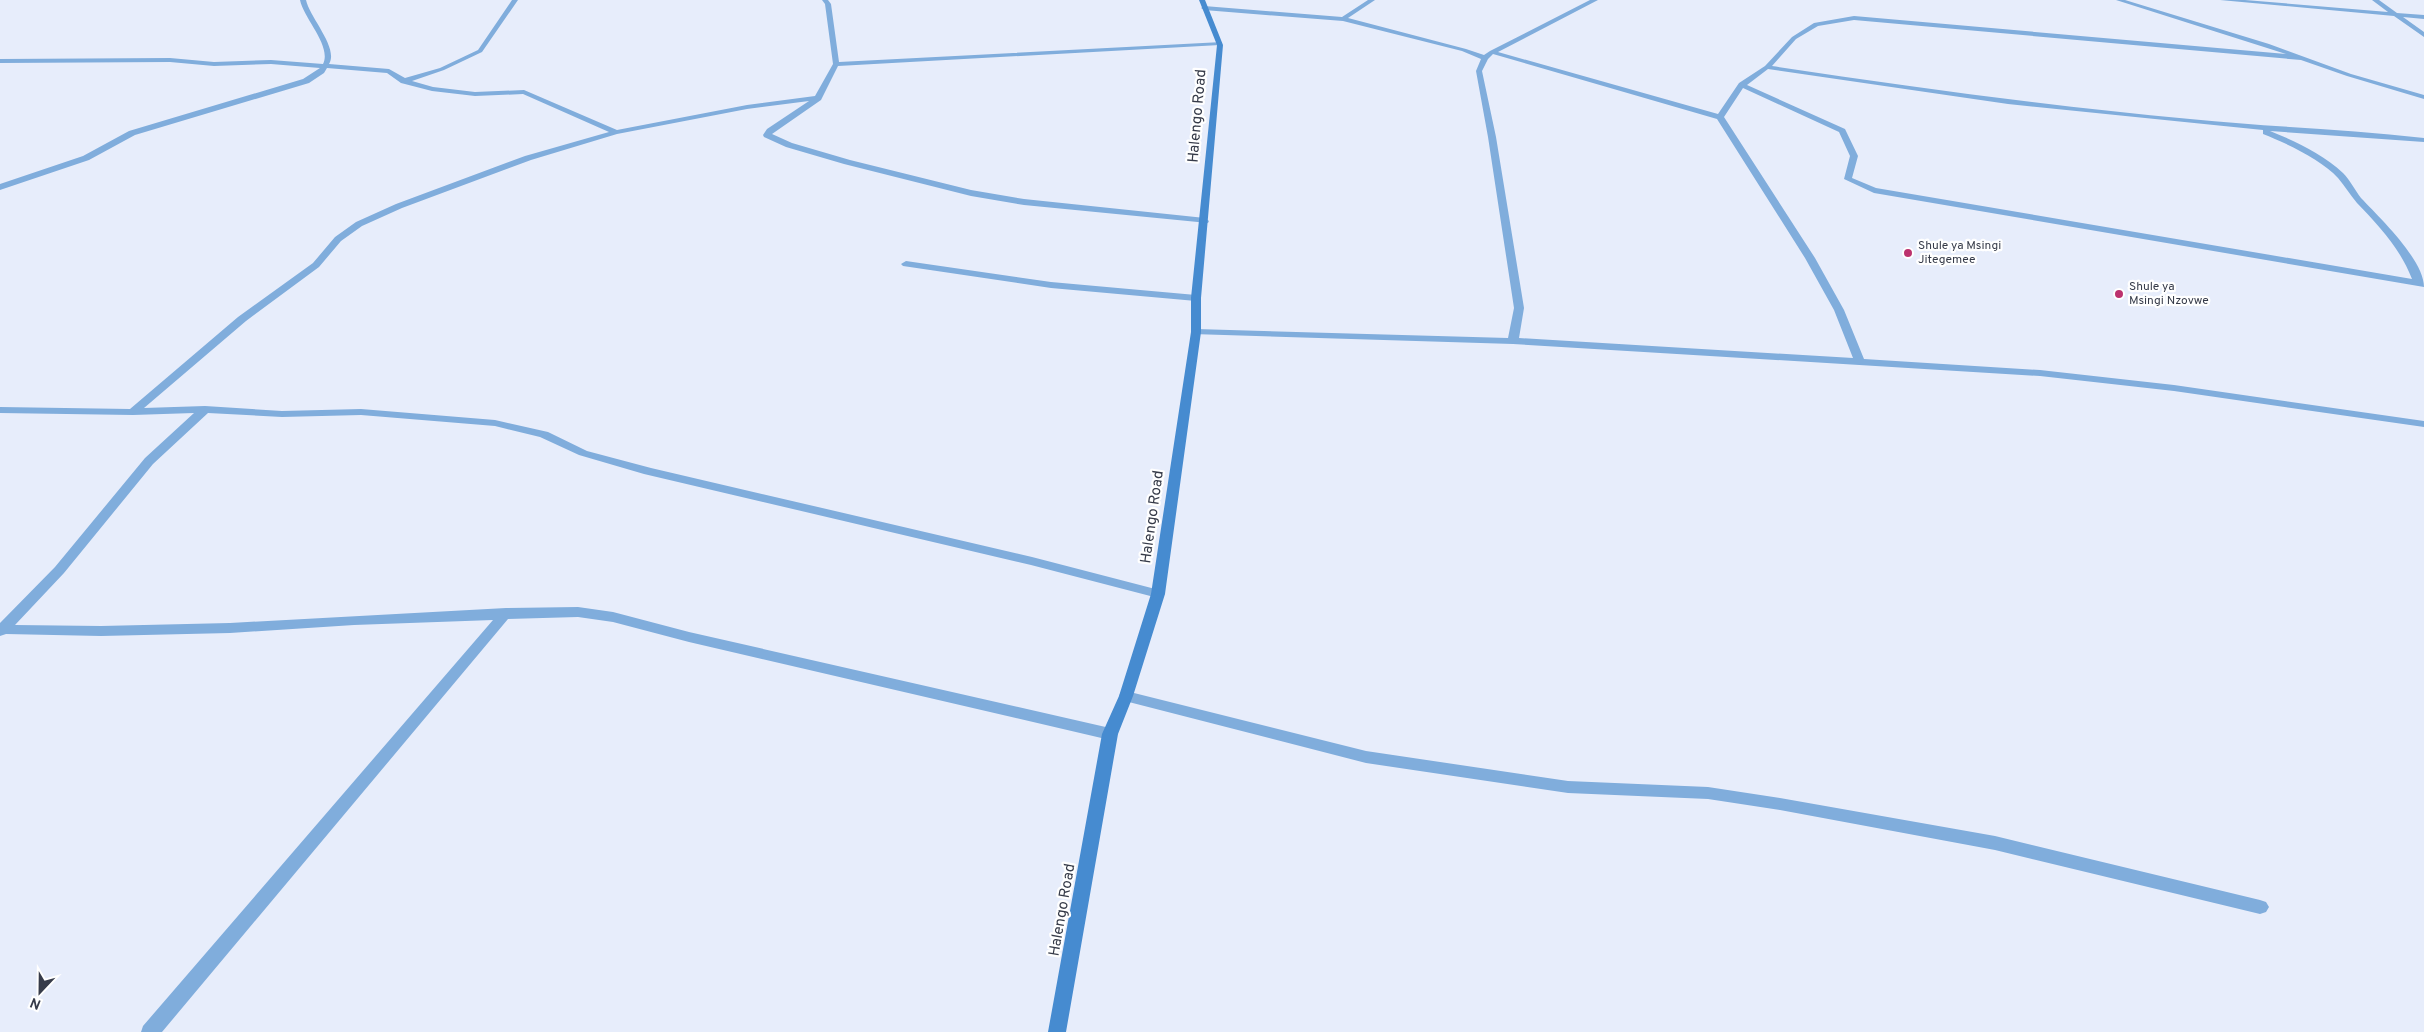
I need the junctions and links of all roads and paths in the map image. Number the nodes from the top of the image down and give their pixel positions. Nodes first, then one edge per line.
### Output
1 (303, 0) edge
2 (515, 0) edge
3 (825, 0) edge
4 (1372, 0) edge
5 (1595, 0) edge
6 (2119, 0) edge
7 (2223, 0) edge
8 (2375, 0) edge
9 (1203, 4) edge
10 (2394, 15) junction
11 (2424, 18) edge
12 (1343, 19) junction
13 (2424, 34) edge
14 (1220, 43) junction
15 (1492, 52) junction
16 (1485, 58) junction
17 (2299, 58) junction
18 (0, 61) edge
19 (836, 64) junction
20 (327, 66) junction
21 (1767, 66) junction
22 (404, 81) junction
23 (1742, 85) junction
24 (2424, 97) edge
25 (818, 98) junction
26 (1720, 117) junction
27 (2252, 127) junction
28 (616, 132) junction
29 (2424, 140) edge
30 (0, 187) edge
31 (1204, 221) junction
32 (906, 264) dead end
33 (2421, 283) edge
34 (1196, 298) junction
35 (1196, 332) junction
36 (1513, 341) junction
37 (1859, 361) junction
38 (206, 409) junction
39 (0, 410) edge
40 (133, 412) junction
41 (2424, 424) edge
42 (1158, 594) junction
43 (506, 613) junction
44 (1, 630) edge
45 (1126, 696) junction
46 (1110, 734) junction
47 (2260, 907) dead end
48 (150, 1032) edge
49 (1057, 1032) edge

1 - 20 street
2 - 22 street
3 - 19 street
4 - 12 street
5 - 15 street
6 - 17 street
7 - 10 street
8 - 10 street
9 - 12 street
9 - 14 street, Halengo Road
10 - 11 street
10 - 13 street
12 - 16 street
14 - 19 street
14 - 31 street, Halengo Road
15 - 16 street
15 - 26 street
16 - 36 street
17 - 21 street
17 - 24 street
18 - 20 street
19 - 25 street
20 - 22 street
20 - 30 street
21 - 23 street
21 - 27 street
22 - 28 street
23 - 26 street
23 - 33 street
25 - 28 street
25 - 31 street
26 - 37 street
27 - 29 street
27 - 33 street
28 - 40 street
31 - 34 street, Halengo Road
32 - 34 street
34 - 35 street, Halengo Road
35 - 36 street
35 - 42 street, Halengo Road
36 - 37 street
37 - 41 street
38 - 40 street
38 - 42 street
38 - 44 street
39 - 40 street
42 - 45 street, Halengo Road
43 - 44 street
43 - 46 street
43 - 48 street
45 - 46 street, Halengo Road
45 - 47 street
46 - 49 street, Halengo Road

